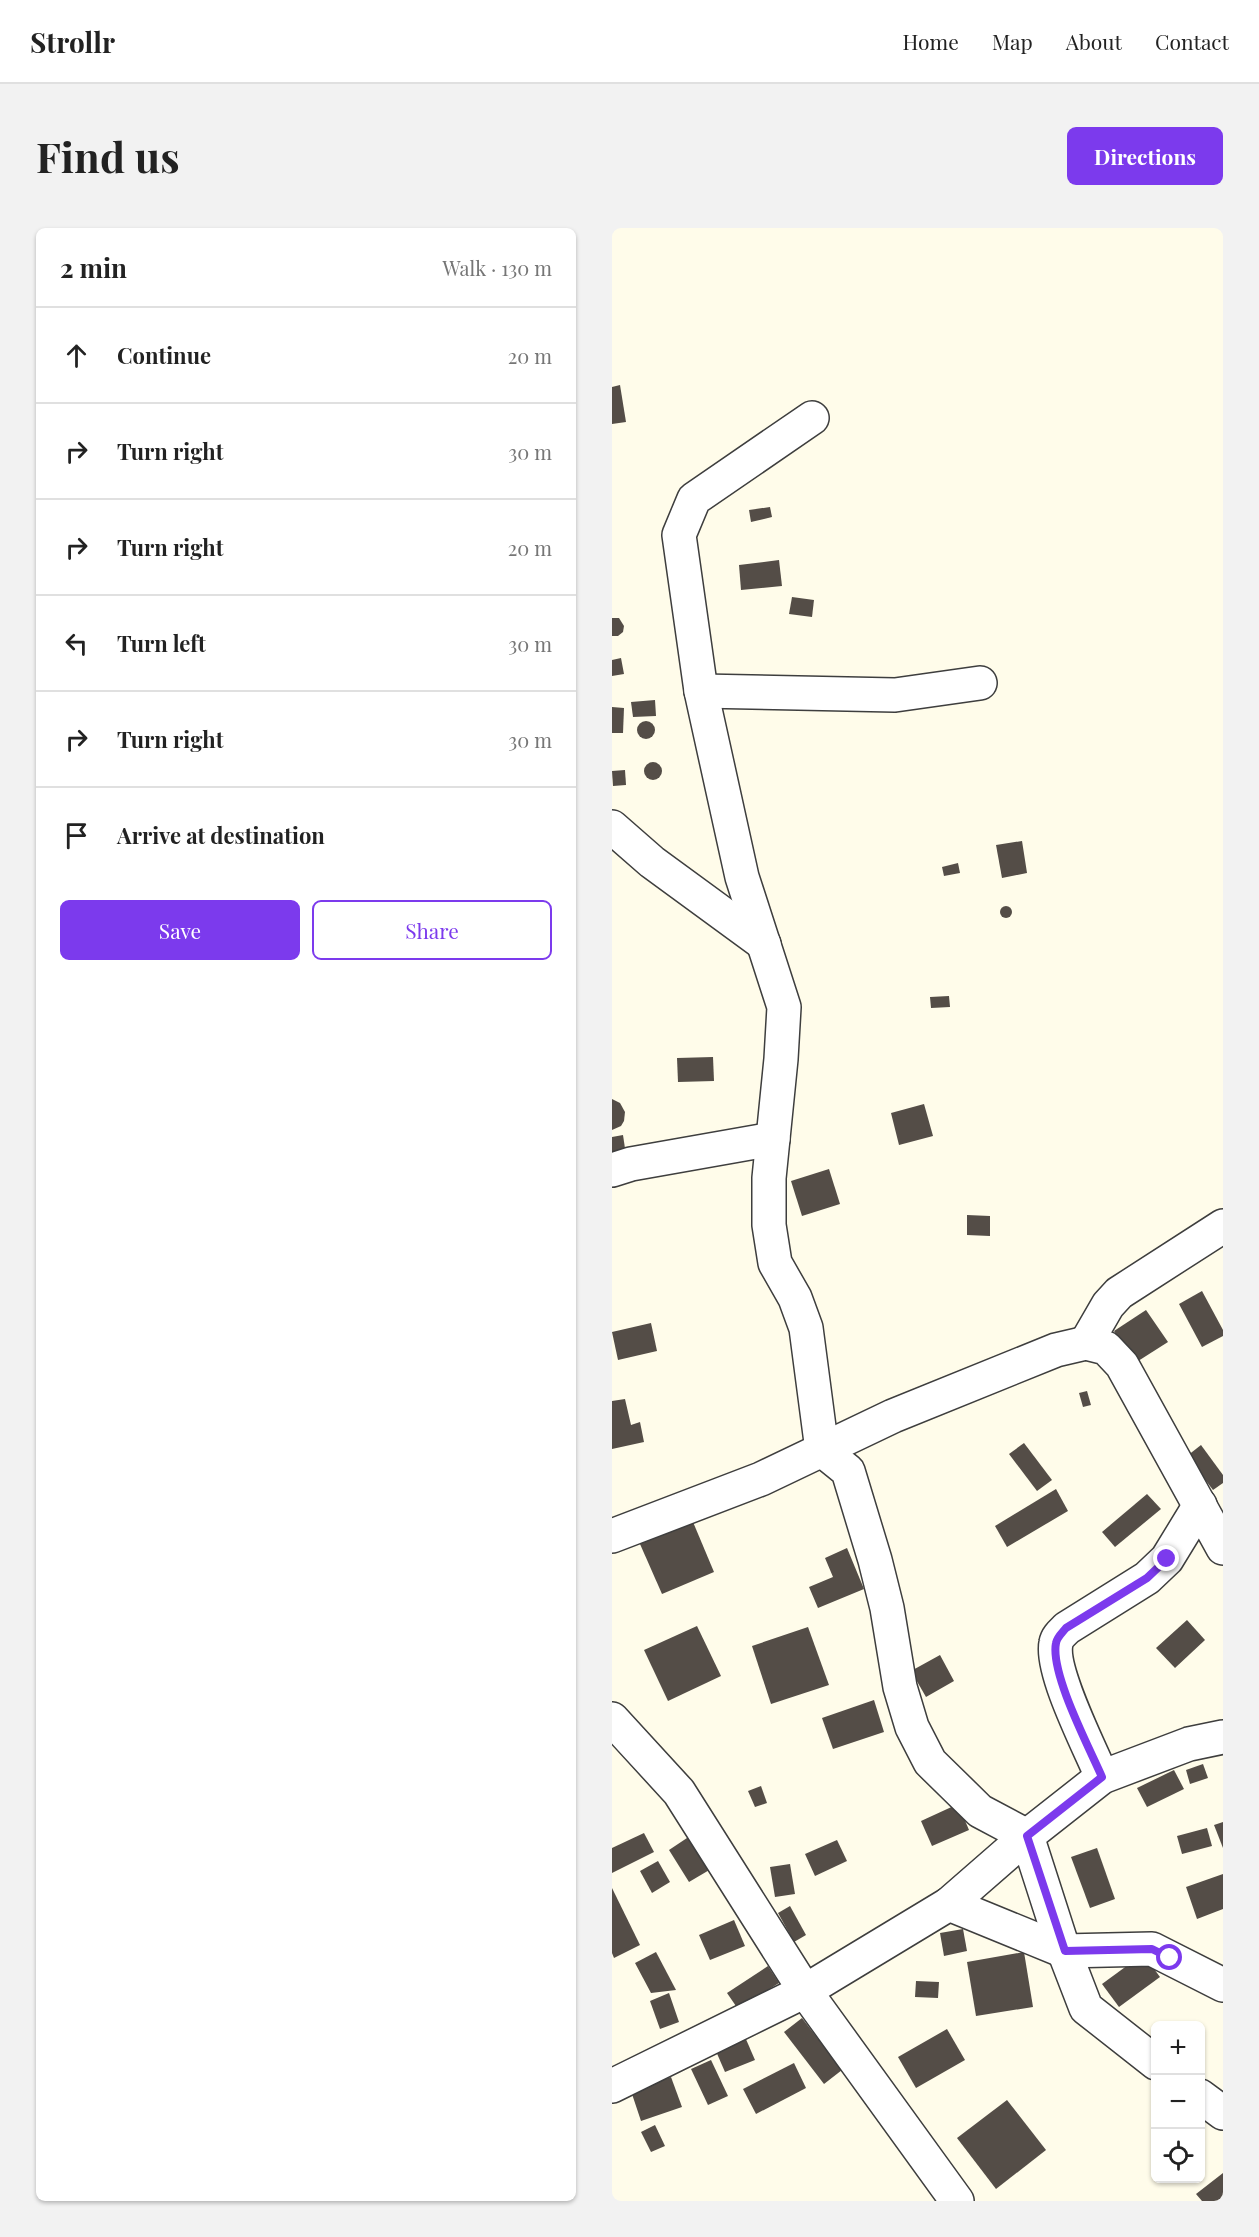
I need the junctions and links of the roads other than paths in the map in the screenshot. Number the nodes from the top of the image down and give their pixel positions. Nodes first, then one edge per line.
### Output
1 (812, 418) dead end
2 (980, 683) dead end
3 (701, 691) junction
4 (612, 827) edge
5 (764, 944) junction
6 (773, 1138) junction
7 (612, 1170) edge
8 (1223, 1226) edge
9 (1086, 1343) junction
10 (822, 1450) junction
11 (1200, 1505) junction
12 (612, 1536) edge
13 (1223, 1548) edge
14 (612, 1719) edge
15 (1223, 1737) edge
16 (1102, 1777) junction
17 (1027, 1836) junction
18 (949, 1904) junction
19 (1065, 1951) junction
20 (1223, 1985) edge
21 (805, 1991) junction
22 (1151, 2060) edge
23 (612, 2086) edge
24 (1205, 2100) edge
25 (1223, 2113) edge
26 (957, 2201) edge

1 - 3 street
2 - 3 street
3 - 5 street
4 - 5 street
5 - 6 street
6 - 7 street
6 - 10 street
8 - 9 street
9 - 10 street
9 - 11 street
10 - 12 street
10 - 17 street
11 - 13 street
11 - 16 street
14 - 21 street
15 - 16 street
16 - 17 street
17 - 18 street
17 - 19 street
18 - 19 street
18 - 21 street
19 - 20 street
19 - 22 street
21 - 23 street
21 - 26 street
24 - 25 street

